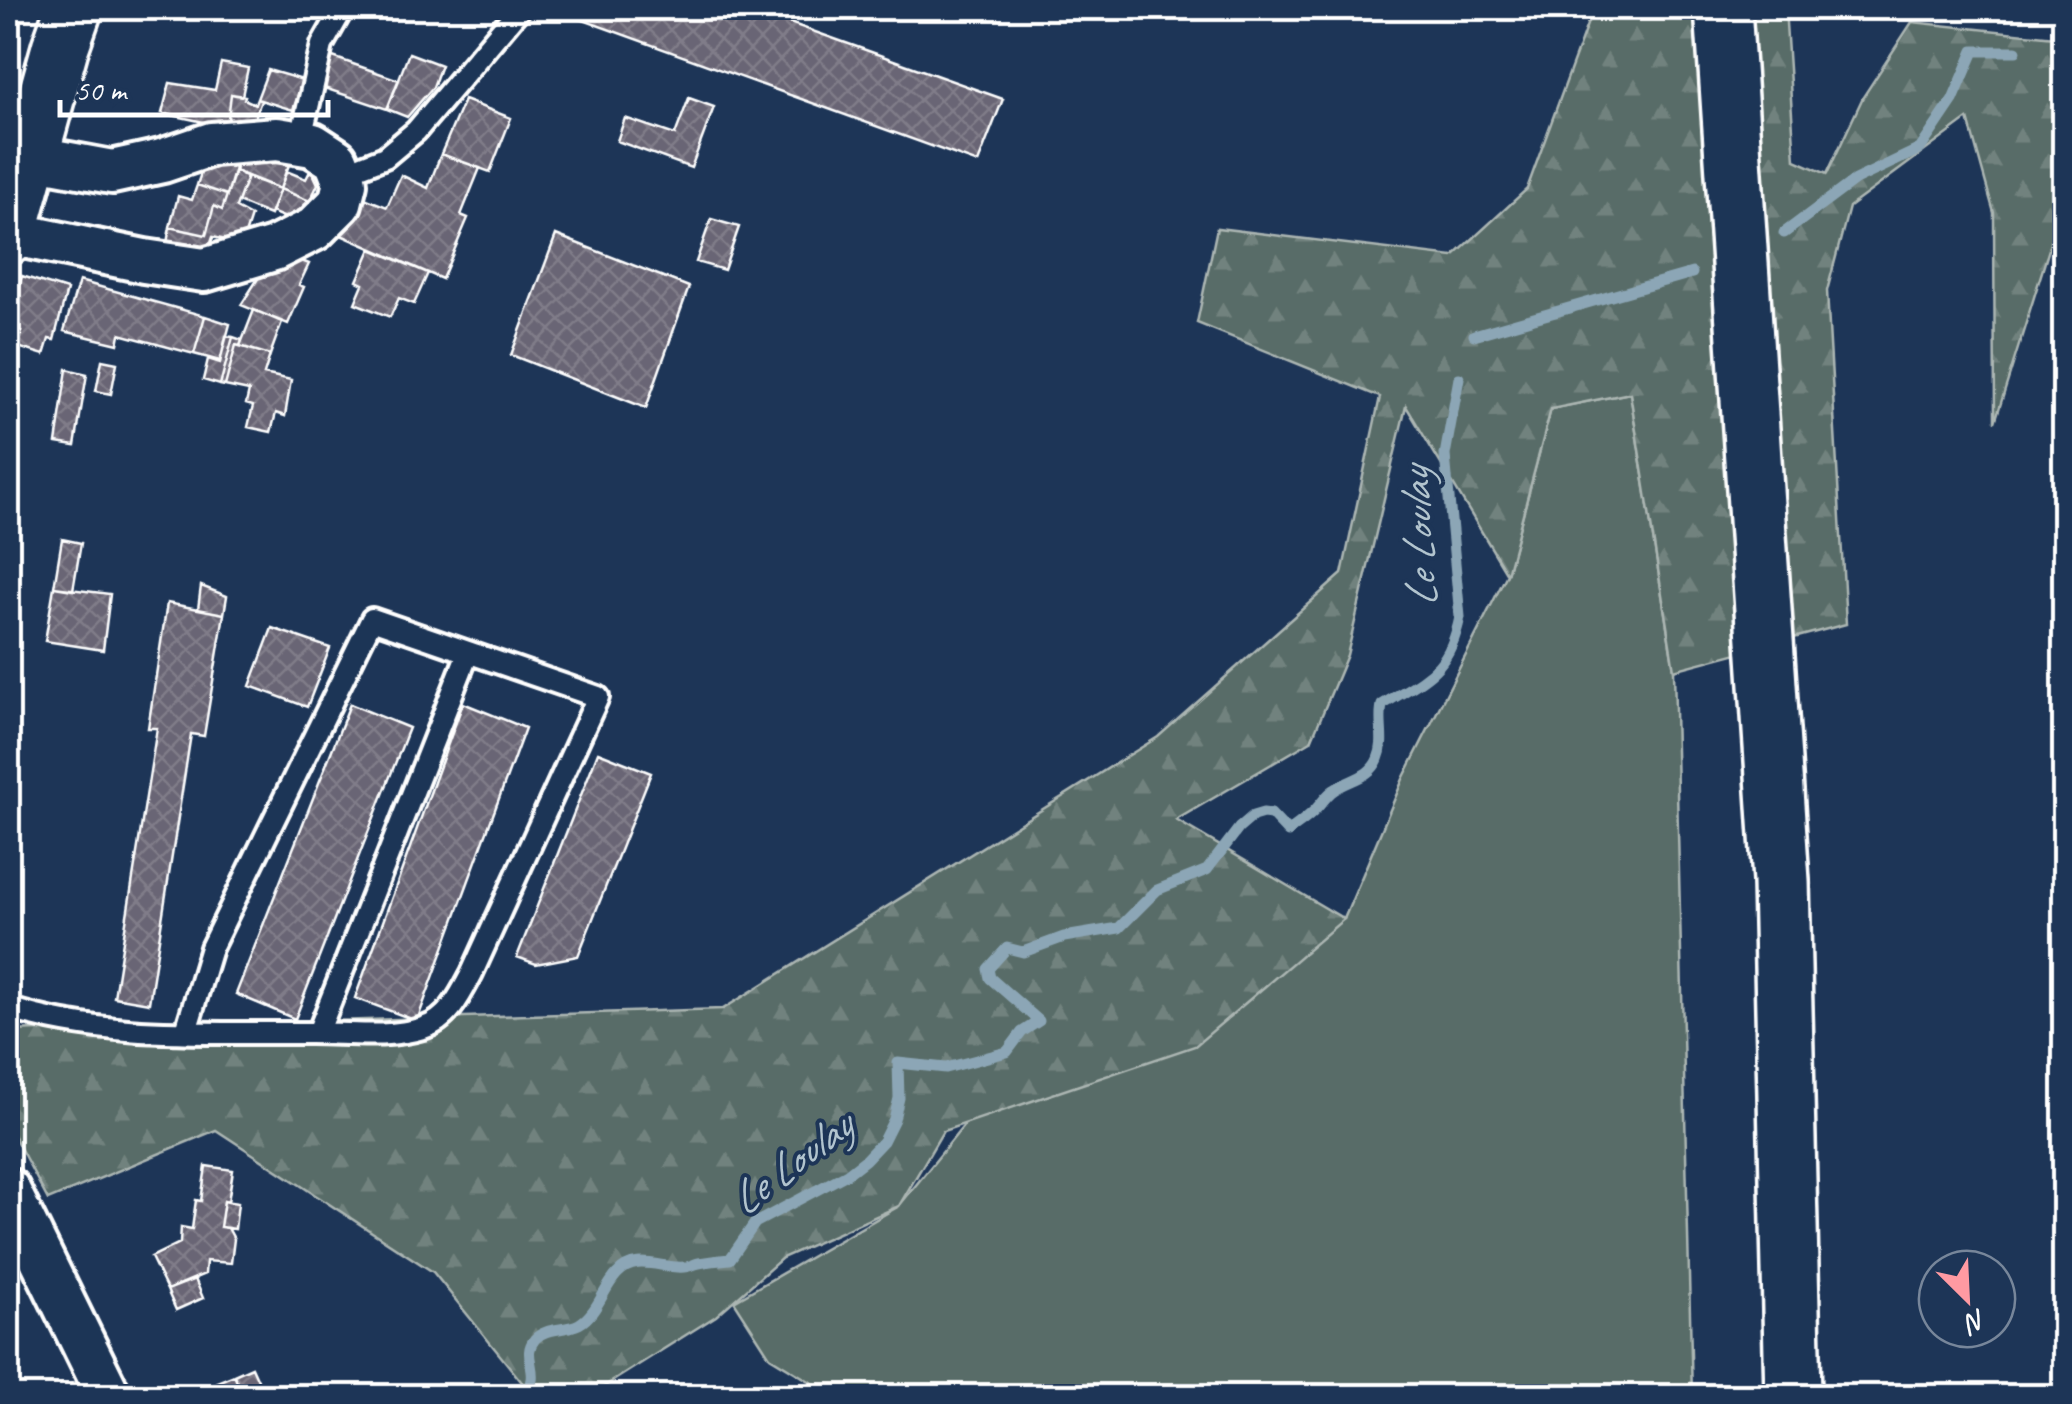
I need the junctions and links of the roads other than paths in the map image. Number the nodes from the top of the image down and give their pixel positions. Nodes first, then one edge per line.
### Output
1 (74, 8) edge
2 (343, 8) edge
3 (520, 8) edge
4 (1722, 8) edge
5 (300, 143) junction
6 (31, 157) junction
7 (342, 174) junction
8 (9, 226) edge
9 (468, 653) junction
10 (8, 1008) edge
11 (186, 1031) junction
12 (318, 1033) junction
13 (8, 1190) edge
14 (110, 1396) edge
15 (1793, 1396) edge

1 - 6 main road
2 - 5 lane
3 - 7 lane
4 - 15 main road
5 - 6 street
5 - 7 street
6 - 8 main road
7 - 8 street
9 - 11 lane
9 - 12 lane
9 - 12 lane
10 - 11 lane
11 - 12 lane
13 - 14 street

